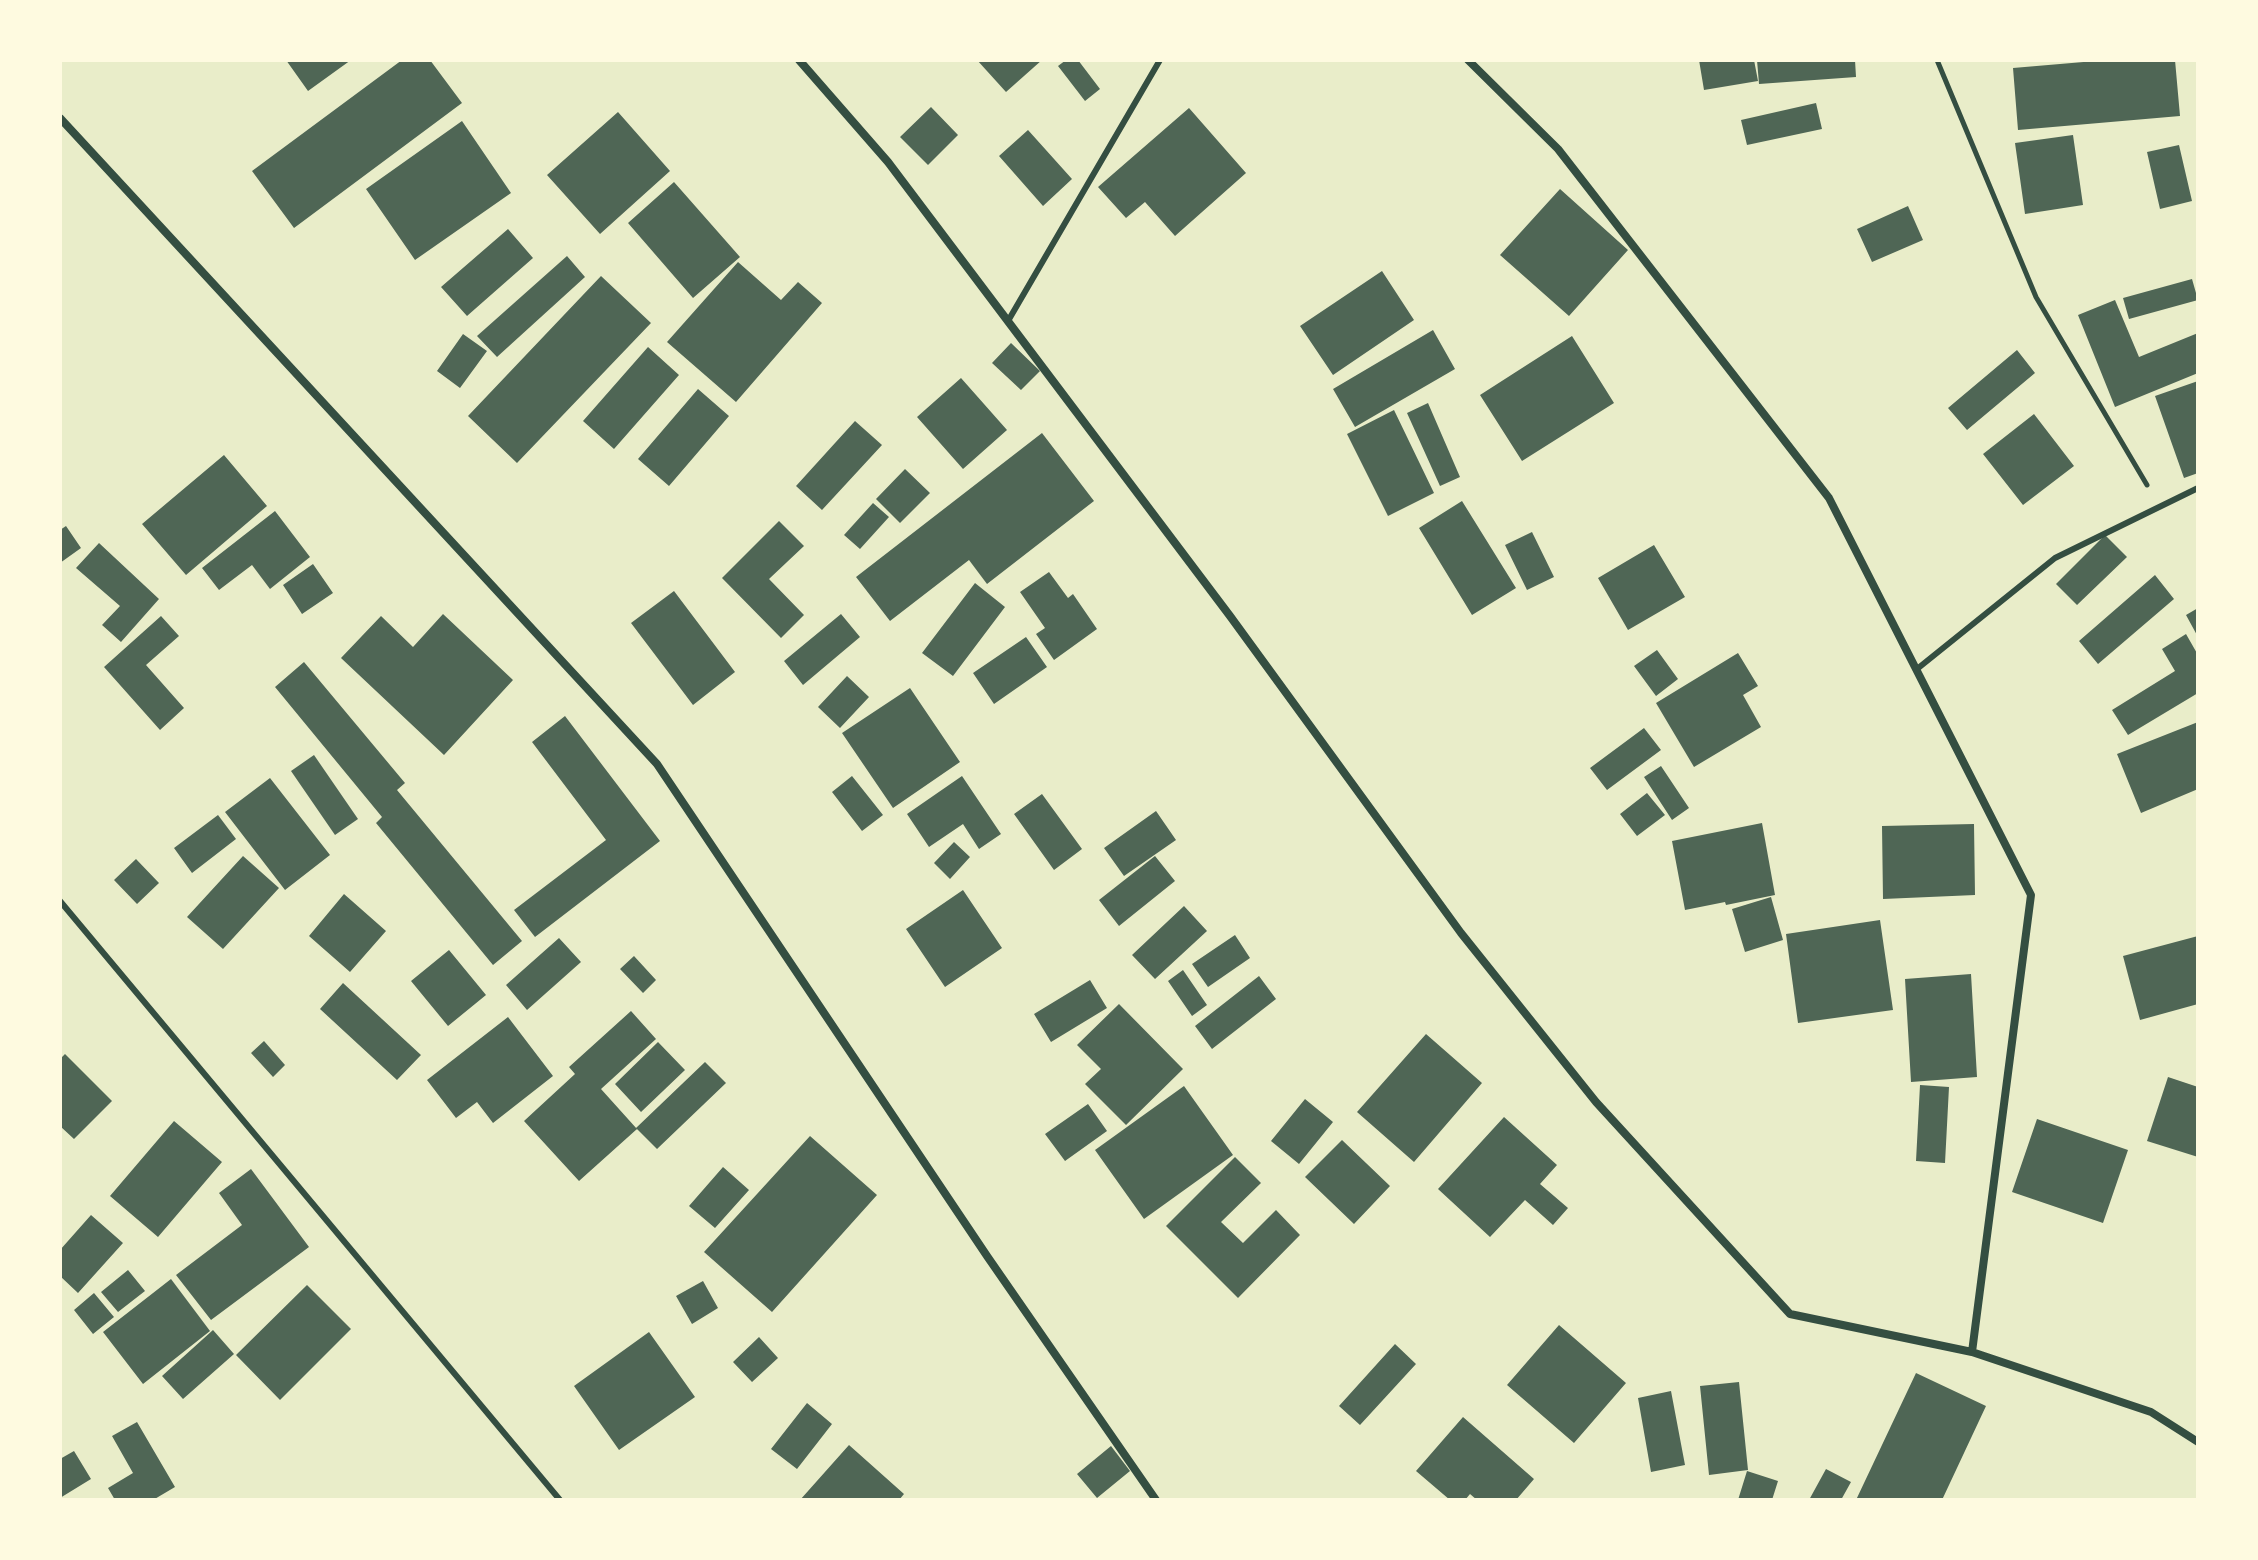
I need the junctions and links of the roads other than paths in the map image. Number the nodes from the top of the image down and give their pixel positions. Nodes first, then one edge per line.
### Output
1 (799, 60) edge
2 (1160, 60) edge
3 (1468, 60) edge
4 (60, 118) edge
5 (1008, 321) junction
6 (2198, 488) edge
7 (1917, 669) junction
8 (60, 901) edge
9 (1972, 1352) junction
10 (2198, 1442) edge
11 (560, 1500) edge
12 (1156, 1500) edge

1 - 5 street
2 - 5 lane
3 - 7 street
4 - 12 street
5 - 9 street
6 - 7 lane
7 - 9 street
8 - 11 lane
9 - 10 street

